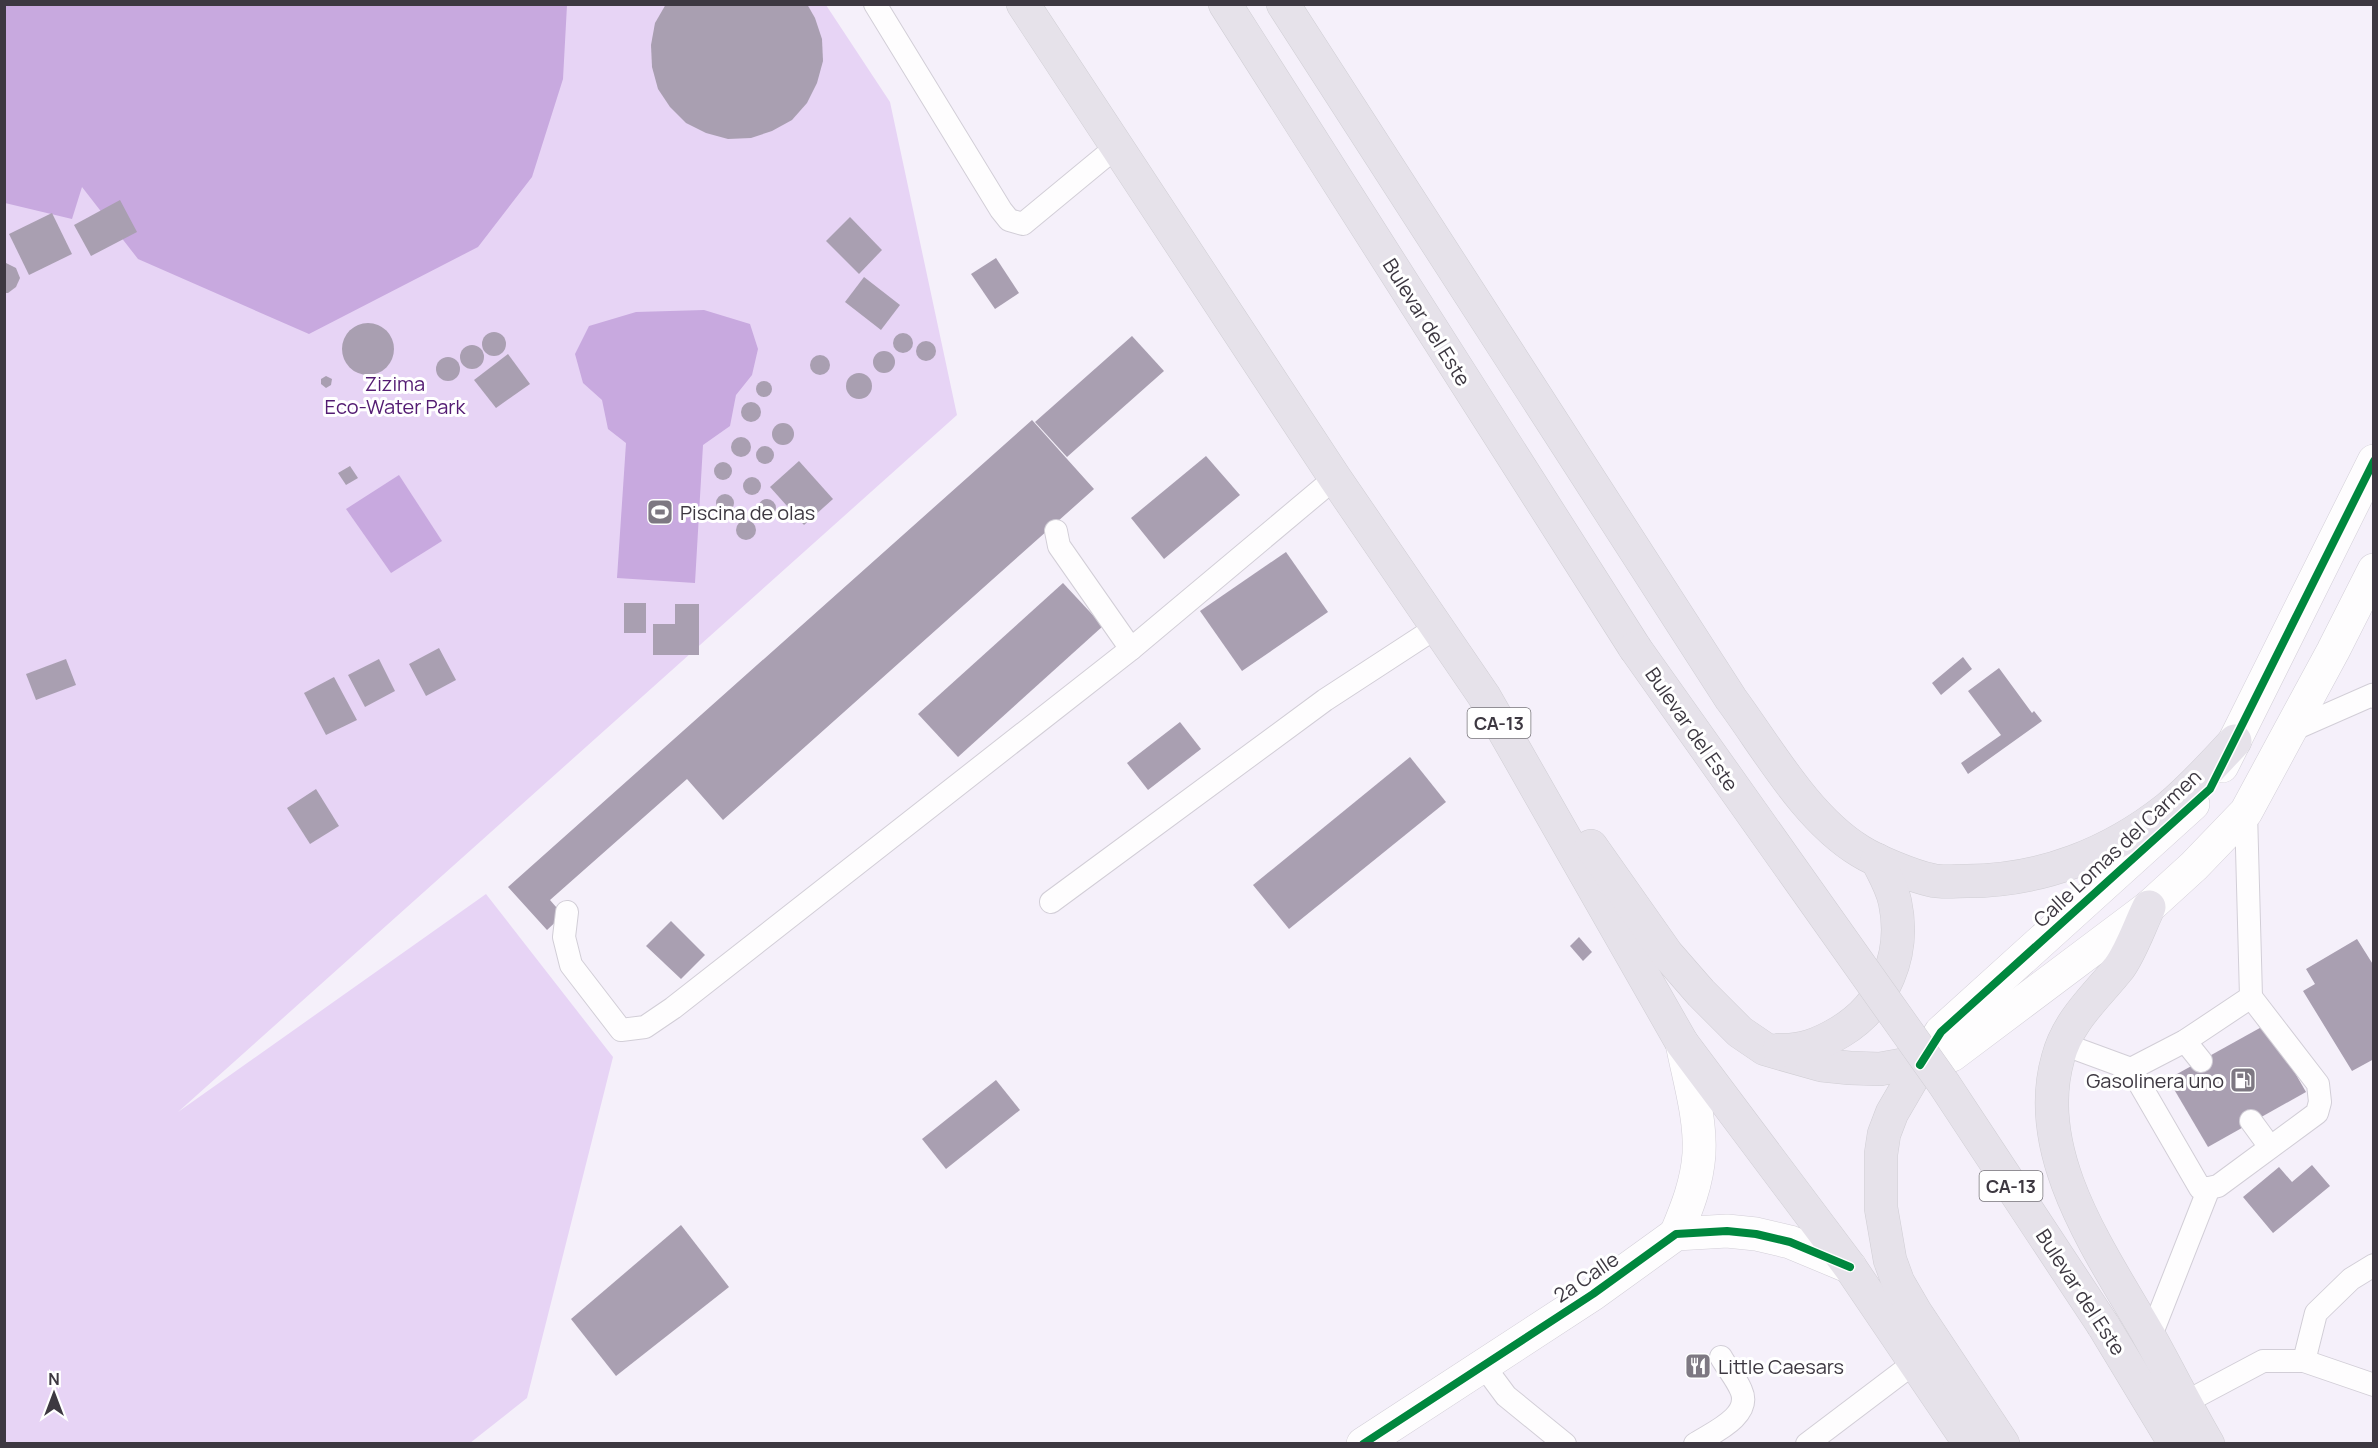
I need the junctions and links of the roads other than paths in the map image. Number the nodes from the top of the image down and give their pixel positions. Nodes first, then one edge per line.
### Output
1 (875, 4) edge
2 (1023, 4) edge
3 (1225, 4) edge
4 (1283, 4) edge
5 (1115, 148) junction
6 (2373, 461) edge
7 (1335, 478) junction
8 (1056, 531) dead end
9 (2373, 570) edge
10 (1437, 627) junction
11 (1131, 649) junction
12 (1484, 696) junction
13 (2373, 697) edge
14 (2290, 731) junction
15 (2235, 741) junction
16 (2246, 812) junction
17 (1877, 860) junction
18 (1051, 902) dead end
19 (2149, 906) junction
20 (567, 912) dead end
21 (2251, 997) junction
22 (2185, 1041) junction
23 (1682, 1043) junction
24 (2063, 1044) junction
25 (1765, 1049) junction
26 (2201, 1061) dead end
27 (1920, 1065) junction
28 (2131, 1069) junction
29 (2251, 1121) dead end
30 (2270, 1147) junction
31 (2209, 1188) junction
32 (1676, 1234) junction
33 (2373, 1265) edge
34 (1850, 1267) junction
35 (2150, 1338) junction
36 (1720, 1357) dead end
37 (2304, 1361) junction
38 (1914, 1363) junction
39 (1483, 1365) junction
40 (2373, 1385) edge
41 (2184, 1403) junction
42 (1363, 1443) edge
43 (1564, 1443) edge
44 (1695, 1443) edge
45 (1808, 1443) edge
46 (1970, 1443) edge
47 (2003, 1443) edge
48 (2175, 1443) edge
49 (2208, 1443) edge

1 - 5 lane
2 - 5 highway, CA-13
3 - 48 highway, Bulevar del Este / CA-13, bridge
4 - 17 highway
5 - 7 highway, CA-13
6 - 15 street, Calle Lomas del Carmen
7 - 10 highway, CA-13
7 - 11 lane
8 - 11 lane
9 - 14 street
10 - 12 highway, CA-13
10 - 18 lane
11 - 20 lane
12 - 23 highway, CA-13
12 - 25 highway
13 - 14 lane
14 - 16 street
15 - 17 highway
15 - 27 street, Calle Lomas del Carmen
16 - 19 street
16 - 21 lane
17 - 25 highway
19 - 24 highway
19 - 27 street
21 - 22 lane
21 - 30 lane
22 - 26 lane
22 - 28 lane
23 - 32 street
23 - 34 highway, CA-13
24 - 28 lane
24 - 35 highway
25 - 27 highway
27 - 47 highway
28 - 31 lane
29 - 30 lane
30 - 31 lane
31 - 35 lane
32 - 34 street
32 - 39 street, 2a Calle
33 - 37 lane
34 - 38 highway, CA-13
35 - 41 highway
36 - 44 lane
37 - 40 lane
37 - 41 lane
38 - 45 lane
38 - 46 highway, CA-13
39 - 42 street, 2a Calle
39 - 43 lane
41 - 49 highway

